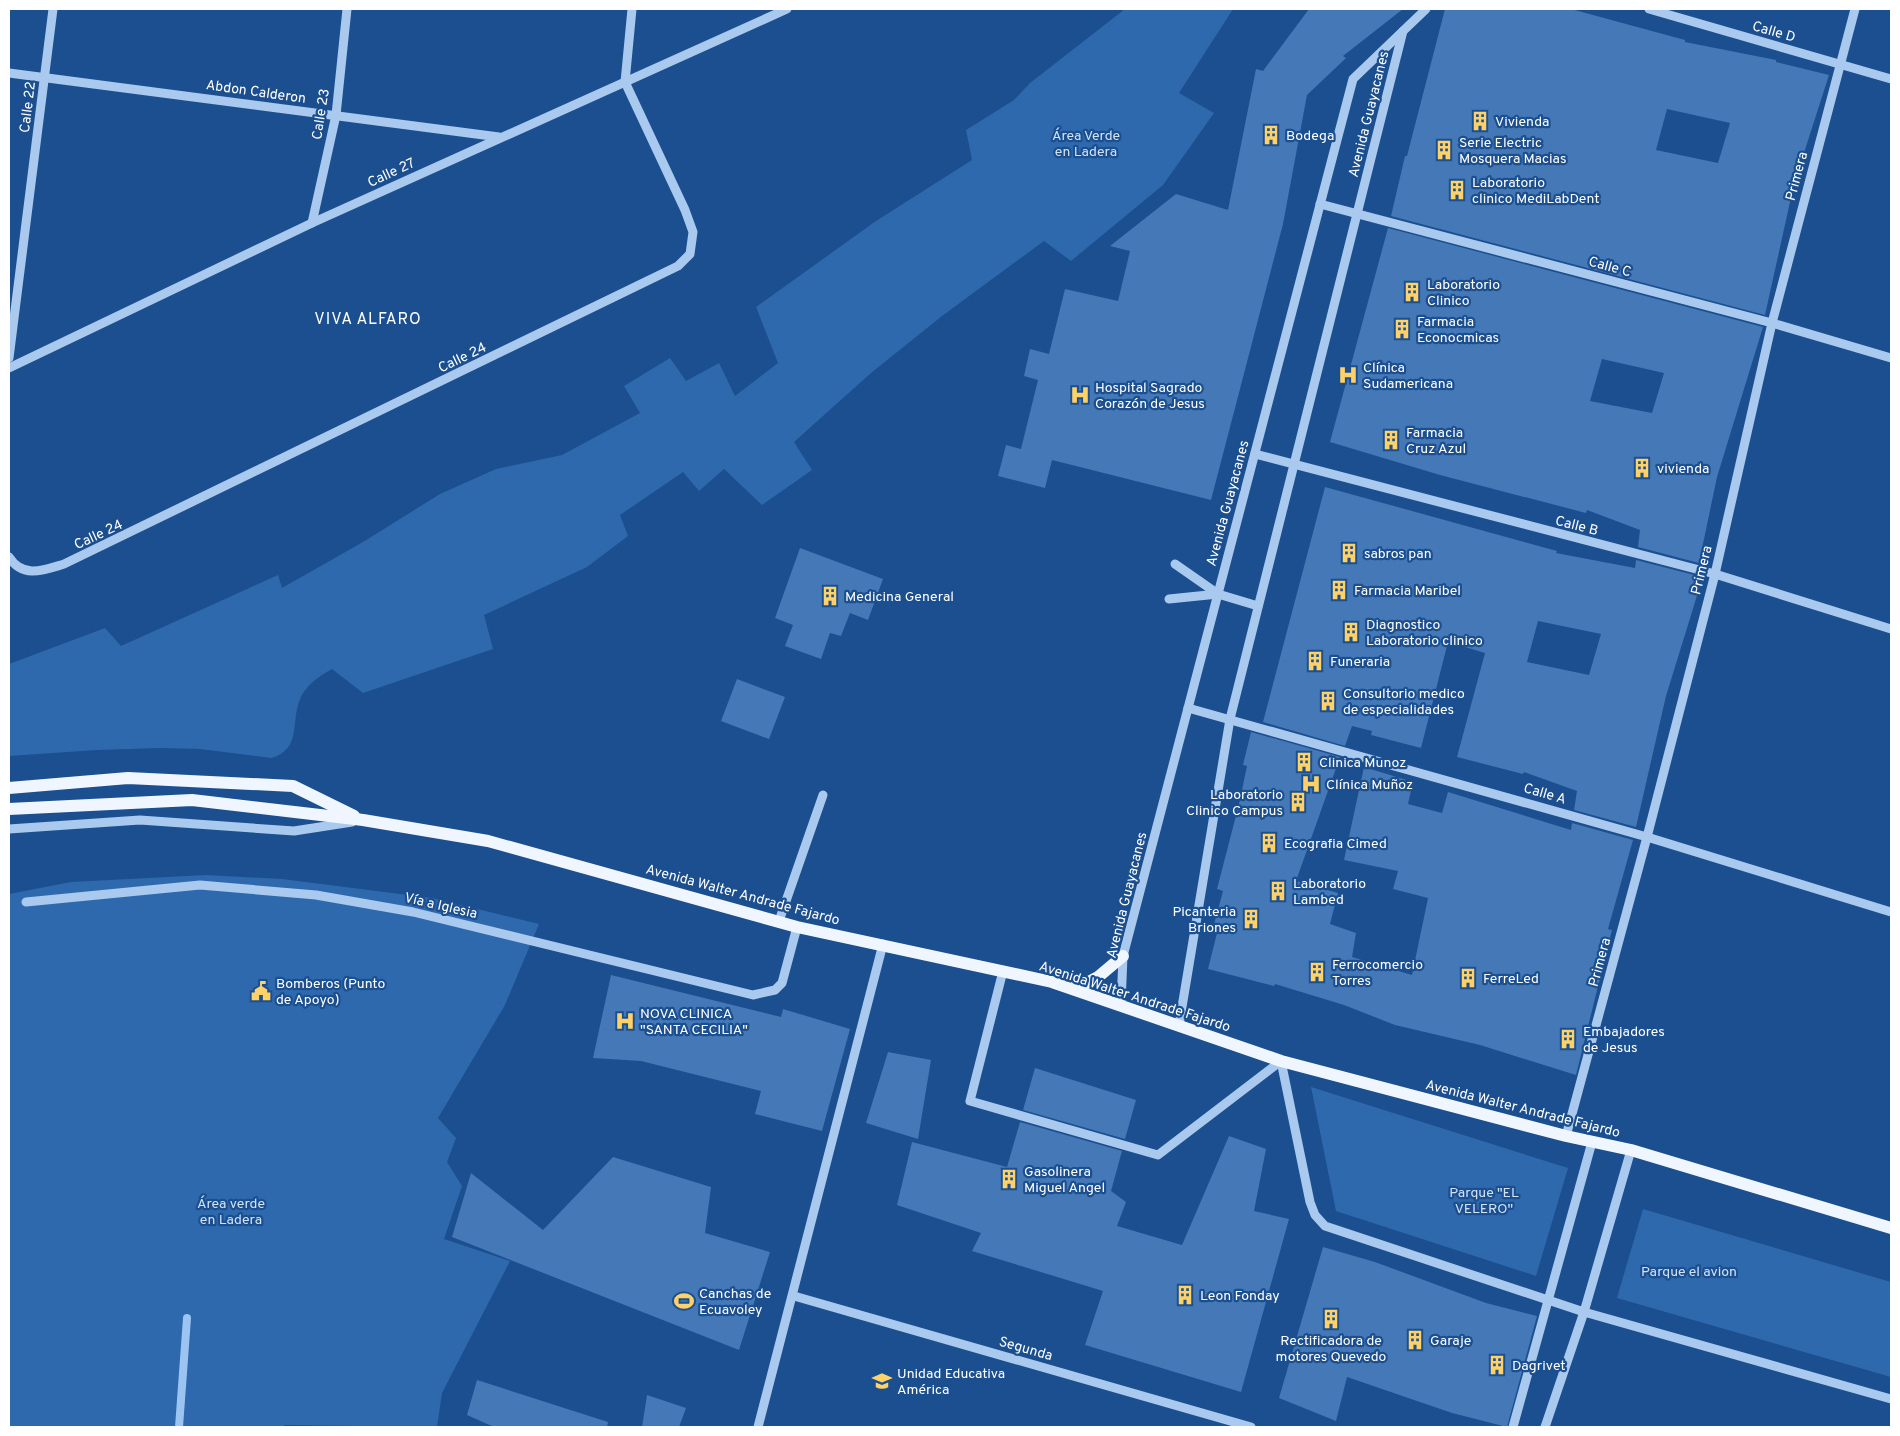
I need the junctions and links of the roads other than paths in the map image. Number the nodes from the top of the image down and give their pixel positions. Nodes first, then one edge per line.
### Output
1 (53, 9) edge
2 (347, 9) edge
3 (632, 9) edge
4 (787, 9) edge
5 (1426, 9) edge
6 (1649, 9) edge
7 (1855, 9) edge
8 (1403, 29) junction
9 (1840, 64) junction
10 (9, 73) edge
11 (45, 76) junction
12 (1891, 79) edge
13 (625, 82) junction
14 (336, 115) junction
15 (498, 138) junction
16 (1320, 204) junction
17 (1357, 212) junction
18 (312, 223) junction
19 (1772, 323) junction
20 (9, 358) edge
21 (1891, 358) edge
22 (9, 368) edge
23 (1255, 454) junction
24 (1293, 466) junction
25 (9, 557) edge
26 (1175, 564) dead end
27 (1715, 574) junction
28 (1218, 594) junction
29 (1168, 599) dead end
30 (1258, 606) junction
31 (1891, 629) edge
32 (1188, 708) junction
33 (1230, 719) junction
34 (9, 788) edge
35 (823, 795) dead end
36 (9, 809) edge
37 (362, 820) junction
38 (9, 829) edge
39 (1648, 837) junction
40 (26, 902) dead end
41 (1891, 912) edge
42 (779, 922) junction
43 (797, 927) junction
44 (883, 944) junction
45 (1123, 956) junction
46 (1003, 971) junction
47 (1052, 982) junction
48 (1121, 1004) junction
49 (1179, 1025) junction
50 (1280, 1061) junction
51 (1566, 1136) junction
52 (1592, 1142) junction
53 (1631, 1150) junction
54 (1891, 1228) edge
55 (794, 1296) junction
56 (1549, 1301) junction
57 (1584, 1312) junction
58 (1891, 1399) edge
59 (758, 1427) edge
60 (1251, 1427) edge
61 (1513, 1427) edge
62 (1545, 1427) edge

1 - 11 street, Calle 22
2 - 14 street, Calle 23
3 - 13 street
4 - 13 street, Calle 27
5 - 8 street, Avenida Guayacanes
6 - 9 street, Calle D
7 - 9 street, Primera
8 - 16 street, Avenida Guayacanes
8 - 17 street, Avenida Guayacanes
9 - 12 street, Calle D
9 - 19 street, Primera
10 - 11 street, Abdon Calderon
11 - 14 street, Abdon Calderon
11 - 20 street, Calle 22
13 - 15 street, Calle 27
13 - 25 street, Calle 24
14 - 15 street, Abdon Calderon
14 - 18 street, Calle 23
15 - 18 street, Calle 27
16 - 17 street, Calle C
16 - 23 street, Avenida Guayacanes
17 - 19 street, Calle C
17 - 24 street, Avenida Guayacanes
18 - 22 street, Calle 27
19 - 21 street, Calle C
19 - 27 street, Primera
23 - 24 street, Calle B
23 - 28 street, Avenida Guayacanes
24 - 27 street, Calle B
24 - 30 street, Avenida Guayacanes
26 - 28 street
27 - 31 street, Calle B
27 - 39 street, Primera
28 - 29 street
28 - 30 street
28 - 32 street, Avenida Guayacanes
30 - 33 street, Avenida Guayacanes
32 - 33 street, Calle A
32 - 45 street, Avenida Guayacanes
33 - 39 street, Calle A
33 - 49 street, Avenida Guayacanes
34 - 37 main road, Avenida Walter Andrade Fajardo
35 - 42 street
36 - 37 main road, Avenida Walter Andrade Fajardo
37 - 38 street, Avenida Walter Andrade Fajardo
37 - 42 main road, Avenida Walter Andrade Fajardo
39 - 41 street, Calle A
39 - 51 street, Primera
40 - 43 street, Vía a Iglesia
42 - 43 main road, Avenida Walter Andrade Fajardo
43 - 44 main road, Avenida Walter Andrade Fajardo
44 - 46 main road, Avenida Walter Andrade Fajardo
44 - 55 street
45 - 47 main road
45 - 48 street, Avenida Guayacanes
46 - 47 main road, Avenida Walter Andrade Fajardo
46 - 50 street
47 - 48 main road, Avenida Walter Andrade Fajardo
48 - 49 main road, Avenida Walter Andrade Fajardo
49 - 50 main road, Avenida Walter Andrade Fajardo
50 - 51 main road, Avenida Walter Andrade Fajardo
50 - 56 street
51 - 52 main road, Avenida Walter Andrade Fajardo
52 - 53 main road, Avenida Walter Andrade Fajardo
52 - 56 street
53 - 54 main road, Avenida Walter Andrade Fajardo
53 - 57 street
55 - 59 street
55 - 60 street, Segunda
56 - 57 street
56 - 61 street
57 - 58 street
57 - 62 street

